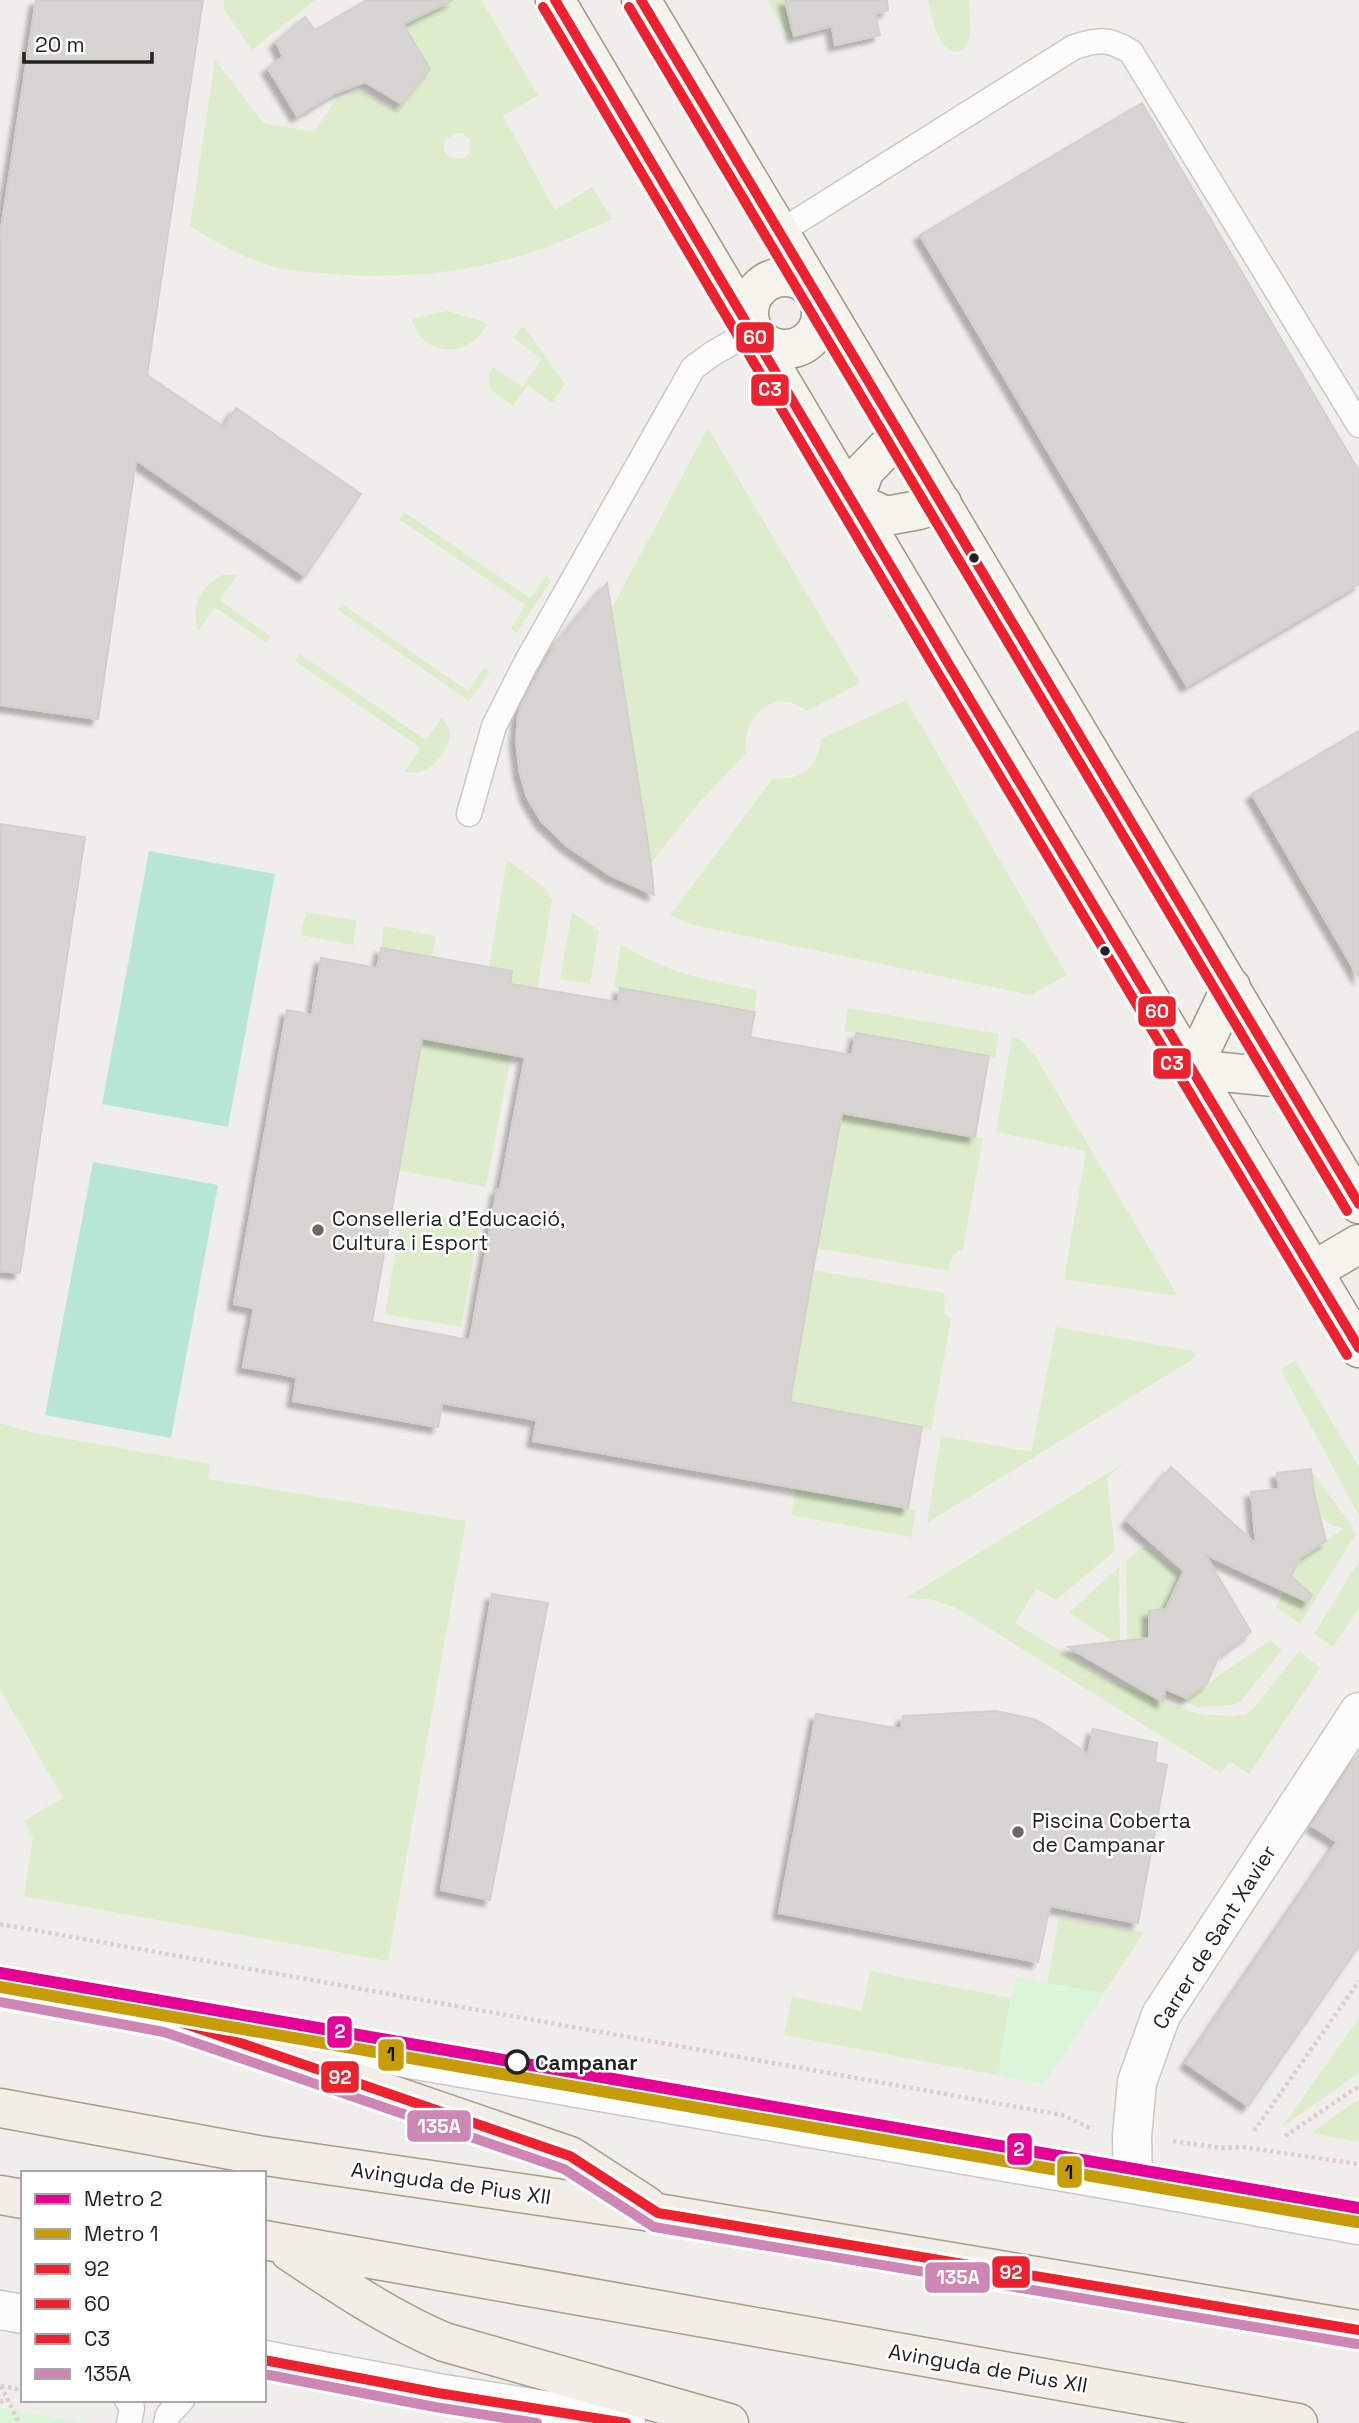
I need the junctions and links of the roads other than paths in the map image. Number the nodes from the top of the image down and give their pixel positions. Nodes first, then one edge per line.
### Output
1 (555, 0) edge
2 (641, 0) edge
3 (780, 232) junction
4 (817, 294) junction
5 (752, 331) junction
6 (1359, 425) edge
7 (899, 435) junction
8 (853, 502) junction
9 (942, 502) junction
10 (469, 814) dead end
11 (1231, 987) junction
12 (1192, 1069) junction
13 (1284, 1078) junction
14 (1359, 1204) edge
15 (1359, 1244) edge
16 (1313, 1271) junction
17 (1354, 1331) edge
18 (1359, 1712) edge
19 (0, 1988) edge
20 (168, 2018) junction
21 (0, 2108) edge
22 (1133, 2184) junction
23 (0, 2194) edge
24 (21, 2199) edge
25 (658, 2213) junction
26 (1359, 2225) edge
27 (271, 2241) edge
28 (0, 2310) edge
29 (21, 2314) edge
30 (1359, 2330) edge
31 (266, 2361) edge
32 (128, 2402) edge
33 (180, 2402) edge
34 (436, 2408) edge
35 (129, 2423) edge
36 (166, 2423) edge
37 (625, 2423) edge
38 (729, 2423) edge
39 (1298, 2423) edge

1 - 5 main road
2 - 3 main road
3 - 4 main road
3 - 6 lane
4 - 5 main road
4 - 5 main road
4 - 7 main road
5 - 8 main road
5 - 10 lane
7 - 8 main road
7 - 9 main road
8 - 9 main road
8 - 12 main road
9 - 11 main road
11 - 12 main road
11 - 13 main road
12 - 13 main road
12 - 16 main road
13 - 14 main road
15 - 16 main road
16 - 17 main road
18 - 22 street, Carrer de Sant Xavier
19 - 20 street
20 - 22 street
20 - 25 main road
21 - 25 main road, Avinguda de Pius XII
22 - 26 street
23 - 24 main road
25 - 30 main road, Avinguda de Pius XII
27 - 38 main road
27 - 39 main road, Avinguda de Pius XII
28 - 29 street
31 - 34 street
32 - 35 lane
33 - 36 lane
34 - 37 street

